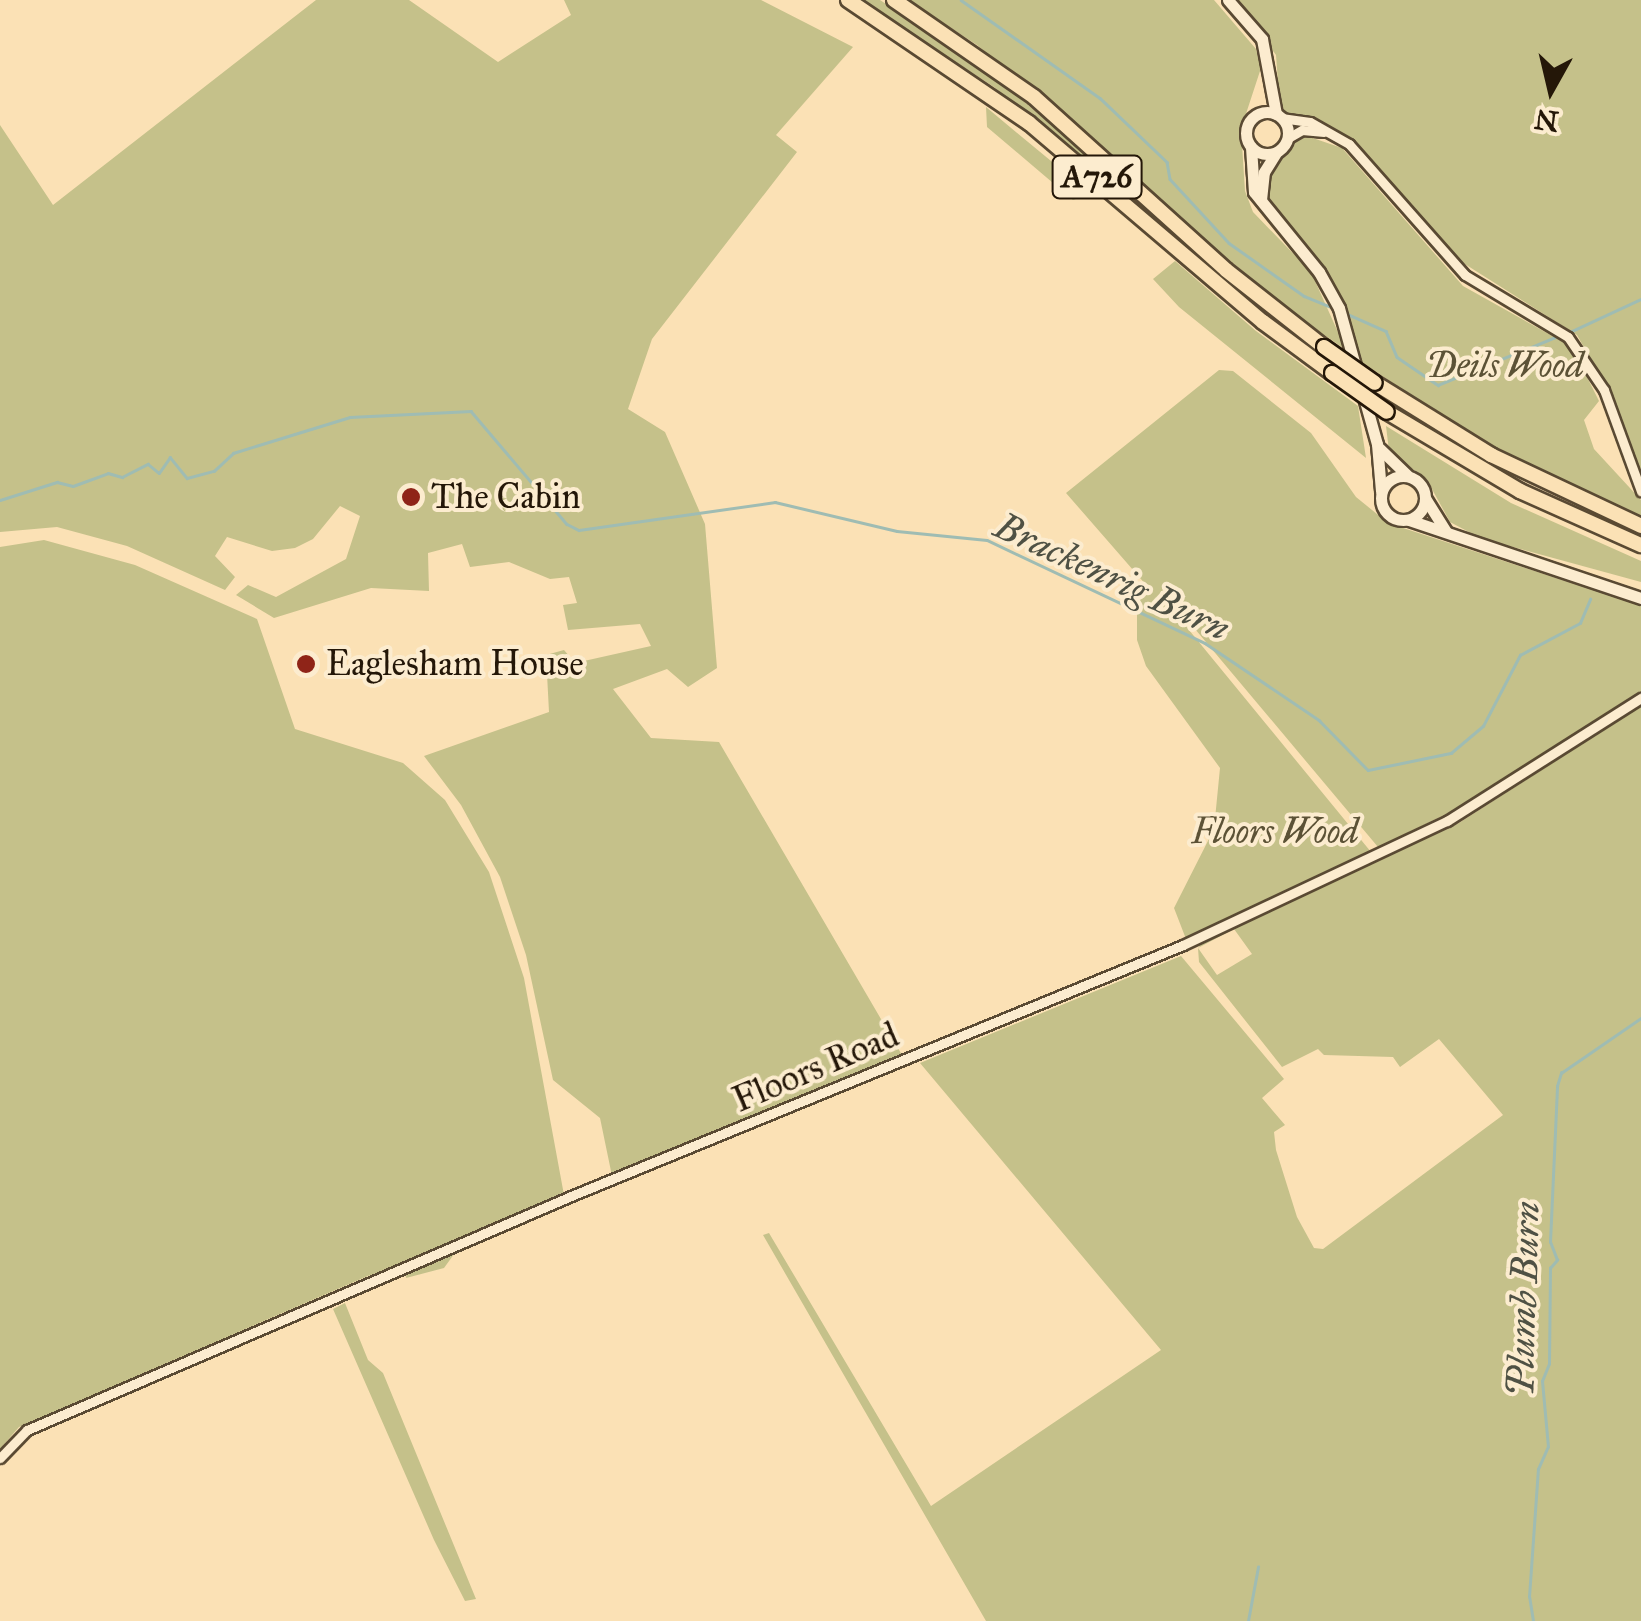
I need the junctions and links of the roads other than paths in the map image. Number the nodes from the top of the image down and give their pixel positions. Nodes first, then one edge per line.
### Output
1 (848, 0) edge
2 (894, 0) edge
3 (1228, 0) edge
4 (1268, 78) junction
5 (1256, 115) junction
6 (1279, 116) junction
7 (1336, 135) junction
8 (1288, 138) junction
9 (1251, 147) junction
10 (1276, 153) junction
11 (1261, 206) junction
12 (1377, 444) junction
13 (1412, 478) junction
14 (1381, 491) junction
15 (1641, 492) edge
16 (1426, 498) junction
17 (1409, 520) junction
18 (1641, 526) edge
19 (1449, 535) junction
20 (1641, 545) edge
21 (1641, 598) edge
22 (1641, 698) edge
23 (0, 1458) edge

1 - 20 highway, A726, bridge
2 - 18 highway, A726, bridge
3 - 4 street
4 - 5 street
4 - 6 street
5 - 6 street
5 - 9 street
6 - 7 street
6 - 8 street
7 - 8 street
7 - 15 street
8 - 10 street
9 - 10 street
9 - 11 street
10 - 11 street
11 - 12 street
12 - 13 street
12 - 14 street
13 - 14 street
13 - 16 street
14 - 17 street
16 - 17 street
16 - 19 street
17 - 19 street
19 - 21 street
22 - 23 street, Floors Road

